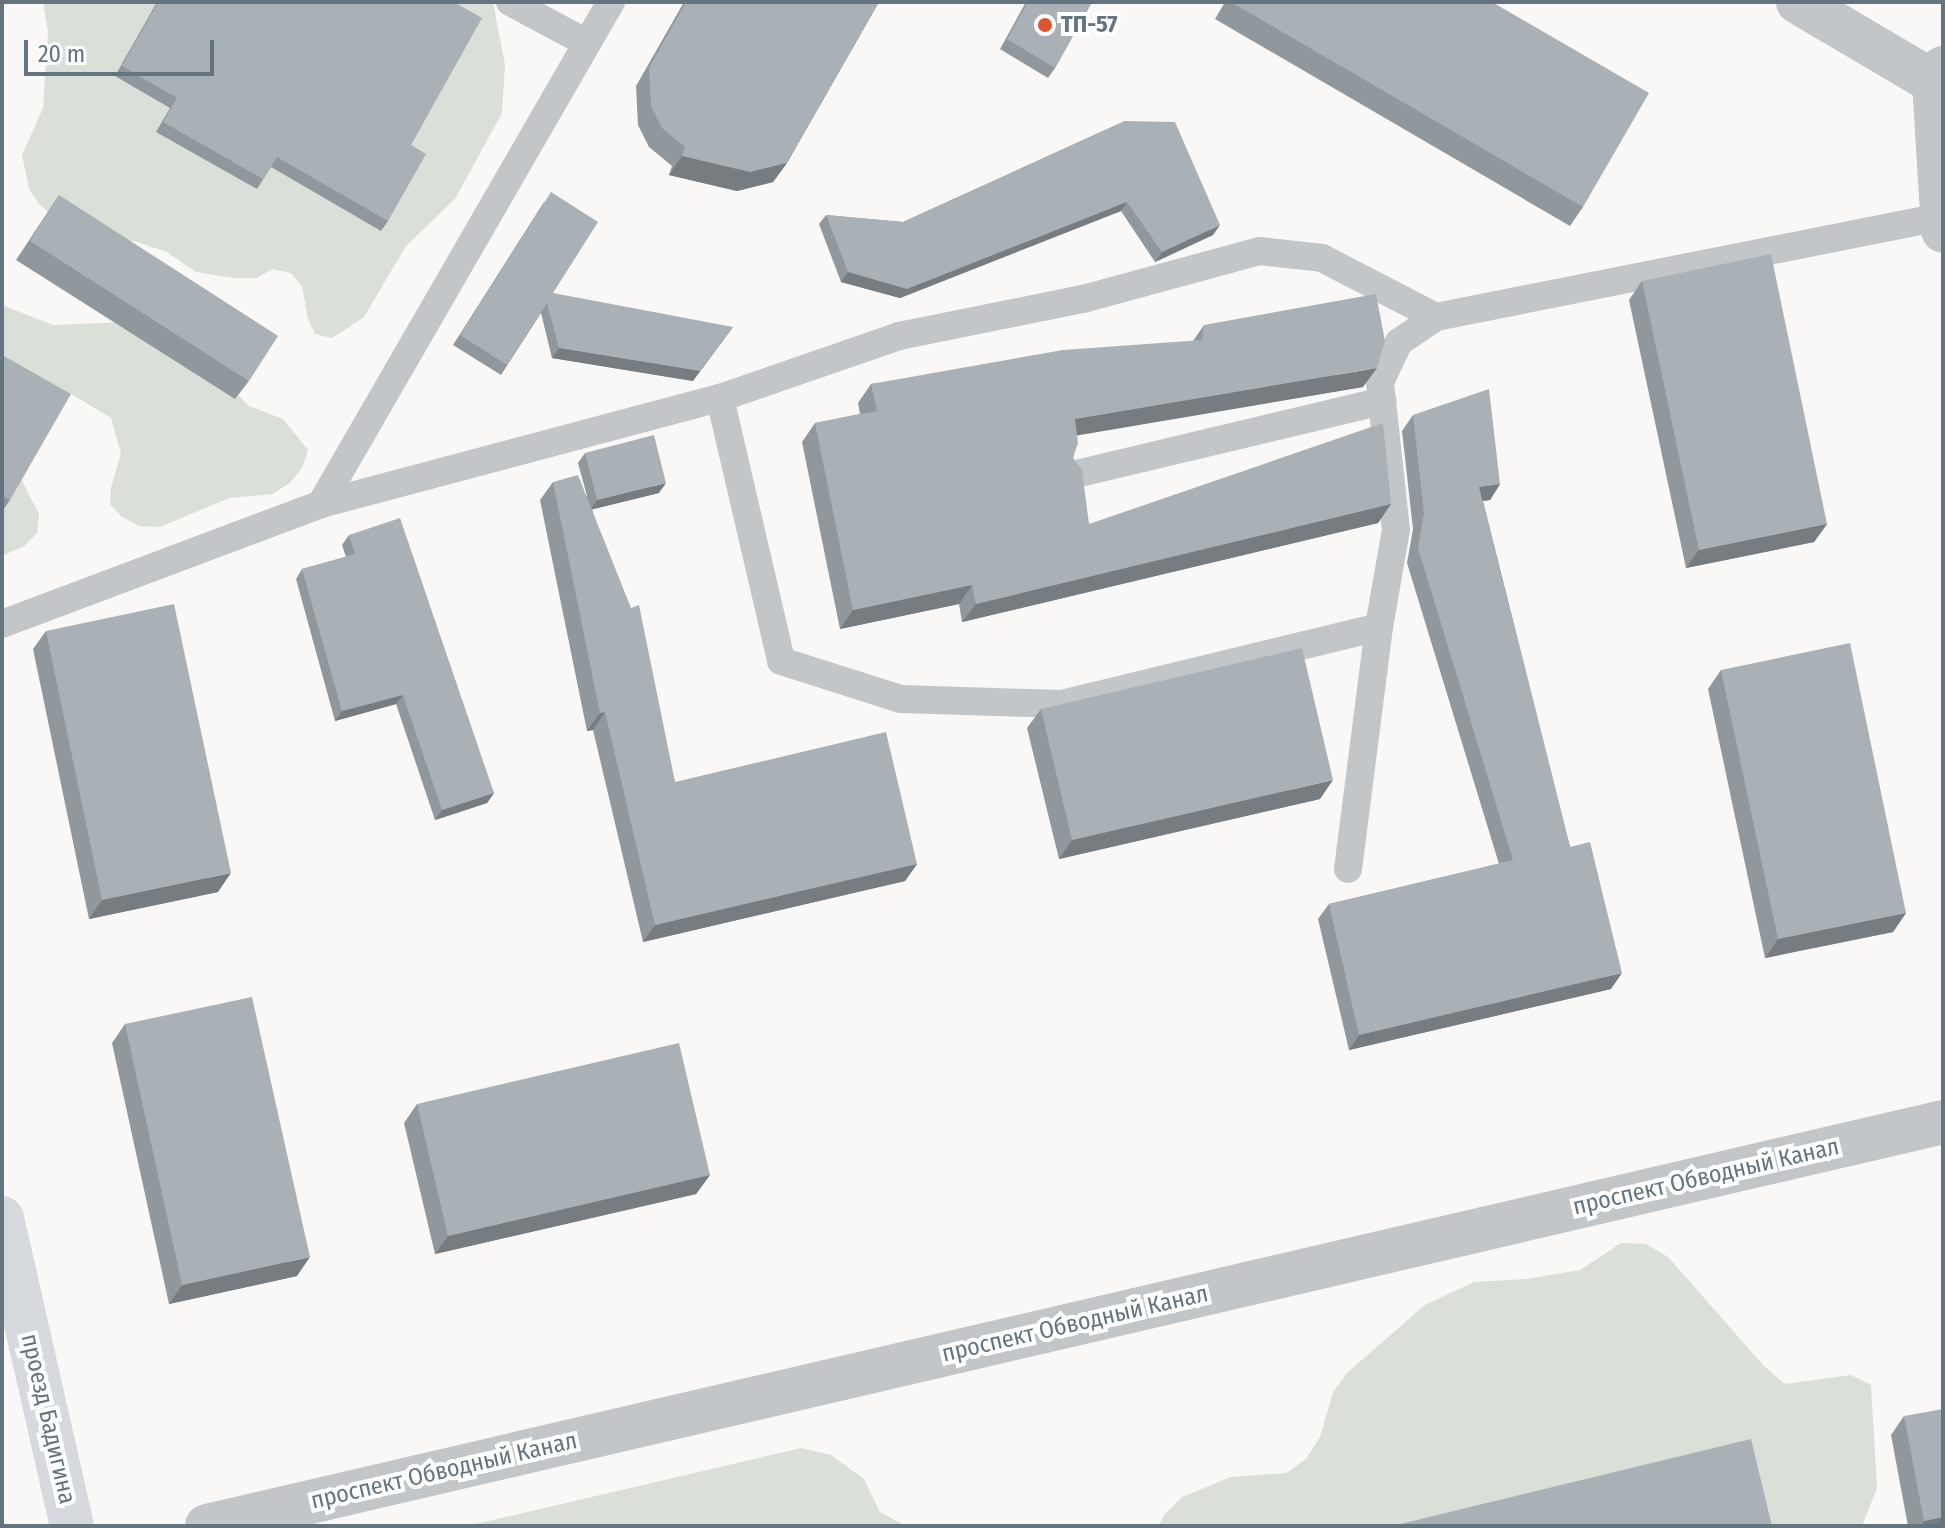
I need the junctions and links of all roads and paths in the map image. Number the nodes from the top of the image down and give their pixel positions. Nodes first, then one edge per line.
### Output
1 (510, 2) edge
2 (611, 2) edge
3 (1798, 2) edge
4 (587, 43) junction
5 (1939, 75) edge
6 (1942, 224) edge
7 (1436, 317) junction
8 (720, 398) junction
9 (1382, 401) junction
10 (1076, 474) edge
11 (321, 504) junction
12 (2, 624) edge
13 (1379, 627) junction
14 (1348, 869) dead end
15 (1943, 1122) edge
16 (2, 1218) edge
17 (72, 1526) edge
18 (207, 1526) edge

1 - 4 lane
2 - 4 lane
3 - 5 street
4 - 11 lane
5 - 6 street
6 - 7 lane
7 - 8 lane
7 - 9 lane
8 - 11 lane
8 - 13 lane
9 - 10 lane
9 - 13 lane
11 - 12 lane
13 - 14 lane
15 - 18 street, проспект Обводный Канал
16 - 17 main road, проезд Бадигина

